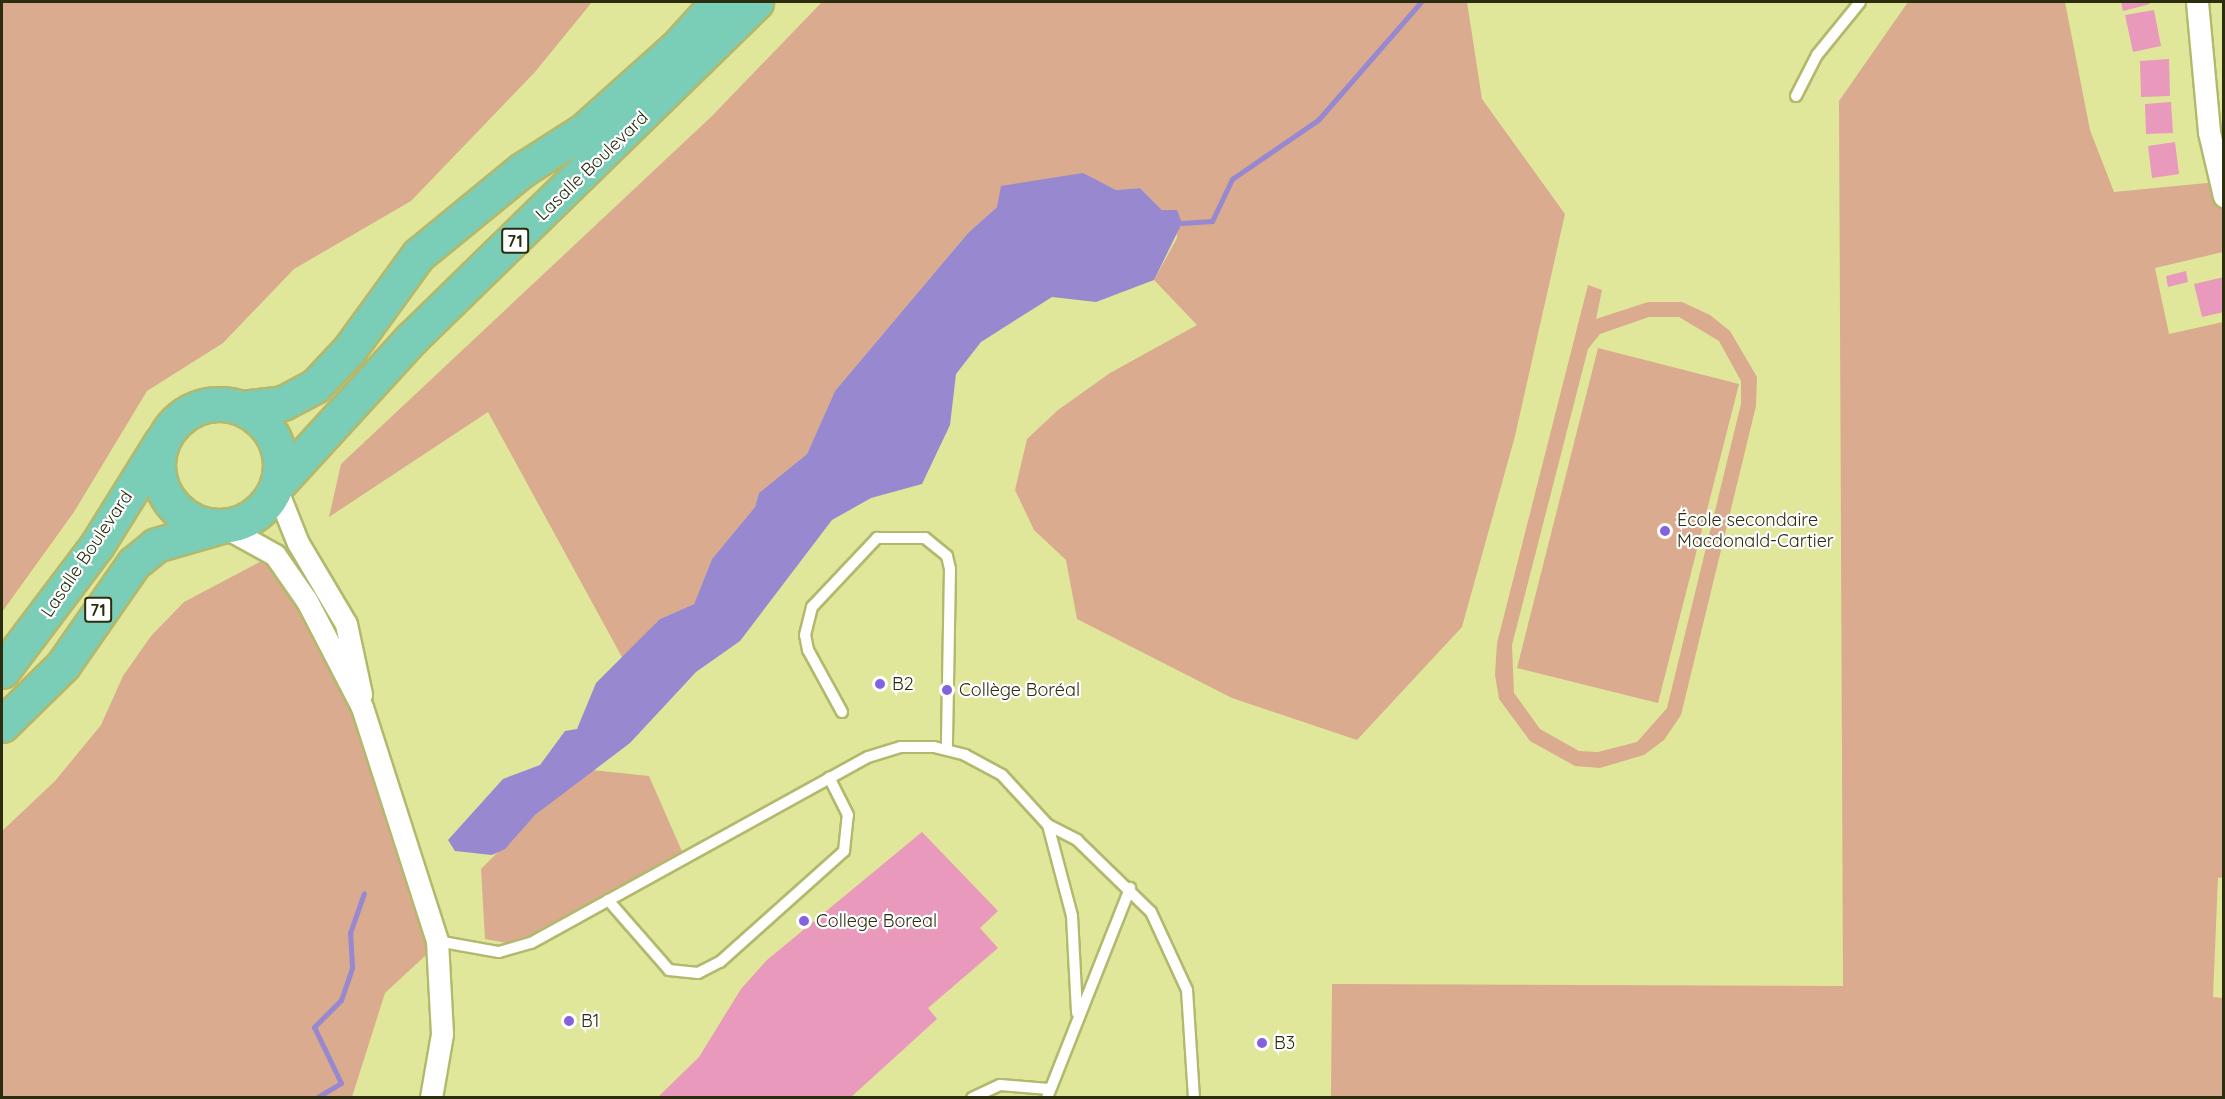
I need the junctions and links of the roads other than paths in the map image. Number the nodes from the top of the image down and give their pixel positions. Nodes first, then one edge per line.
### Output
1 (718, 2) edge
2 (756, 2) edge
3 (1860, 2) edge
4 (2197, 2) edge
5 (1796, 96) dead end
6 (2223, 196) edge
7 (242, 408) junction
8 (166, 433) junction
9 (277, 486) junction
10 (220, 526) junction
11 (2, 670) edge
12 (362, 707) junction
13 (842, 712) dead end
14 (2, 725) edge
15 (947, 749) junction
16 (829, 777) junction
17 (1048, 825) junction
18 (1130, 888) junction
19 (608, 900) junction
20 (437, 941) junction
21 (1077, 1020) junction
22 (1048, 1093) edge
23 (431, 1098) edge
24 (972, 1098) edge
25 (1194, 1098) edge

1 - 7 highway, Lasalle Boulevard
2 - 9 highway, Lasalle Boulevard / 71
3 - 5 lane
4 - 6 street
7 - 8 highway
7 - 9 highway
8 - 10 highway
8 - 11 highway, Lasalle Boulevard / 71
9 - 10 highway
9 - 12 street
10 - 12 street
10 - 14 highway, 71
12 - 20 street
13 - 15 lane
15 - 16 lane
15 - 17 lane
16 - 19 lane
16 - 19 lane
17 - 18 lane
17 - 21 lane
18 - 21 lane
18 - 25 lane
19 - 20 lane
20 - 23 street
21 - 22 lane
22 - 24 lane

